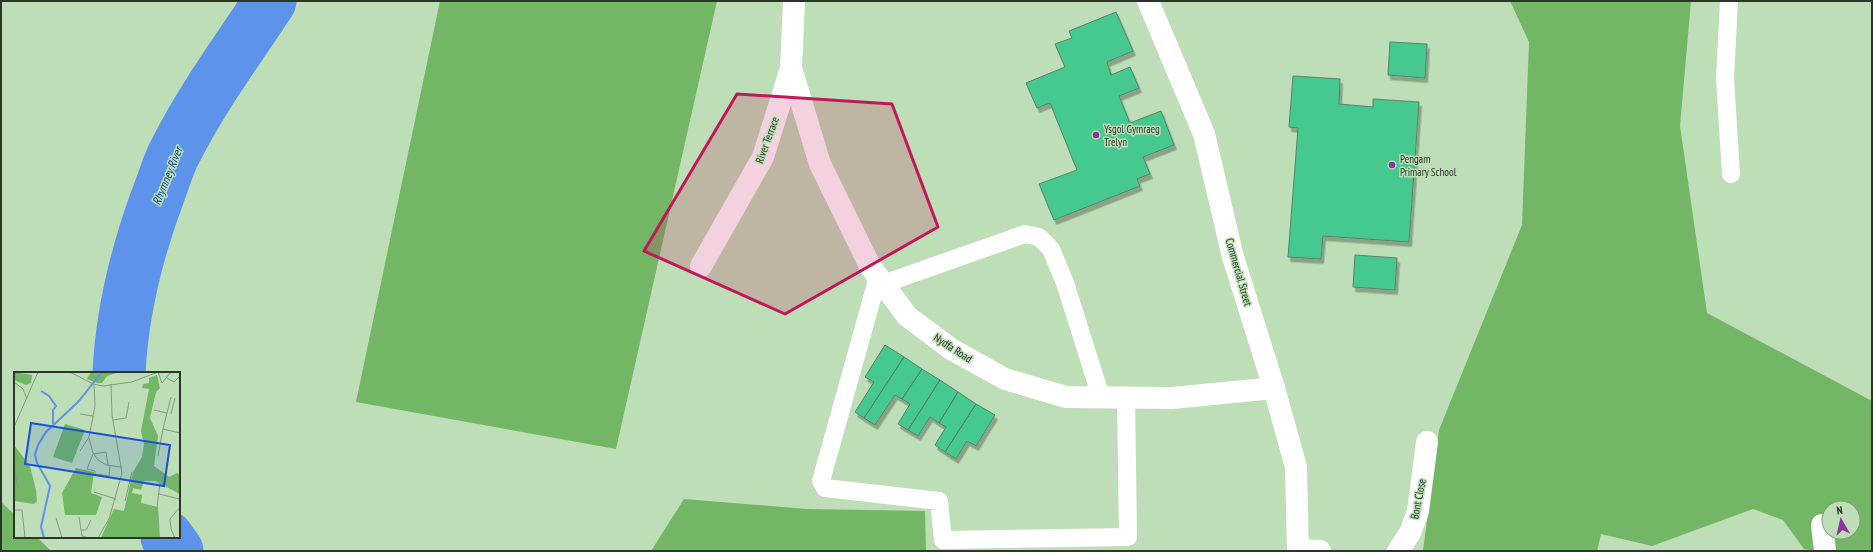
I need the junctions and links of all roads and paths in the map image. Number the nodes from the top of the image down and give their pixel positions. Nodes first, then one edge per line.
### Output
1 (794, 1) edge
2 (1148, 1) edge
3 (1729, 1) edge
4 (791, 68) junction
5 (1731, 174) dead end
6 (701, 266) dead end
7 (881, 280) junction
8 (1274, 388) junction
9 (1101, 397) junction
10 (1126, 398) junction
11 (1427, 442) dead end
12 (1824, 540) edge
13 (1298, 550) edge
14 (1320, 551) edge
15 (1398, 551) edge
16 (1825, 551) edge

1 - 4 street, River Terrace
2 - 8 street, Commercial Street
3 - 5 lane
4 - 6 street, River Terrace
4 - 7 street, Nydfa Road
7 - 9 street, Nydfa Road
7 - 9 lane
7 - 10 lane
8 - 10 street, Nydfa Road
8 - 13 street, Commercial Street
9 - 10 street, Nydfa Road
11 - 15 street, Bont Close
12 - 16 street
13 - 14 street

